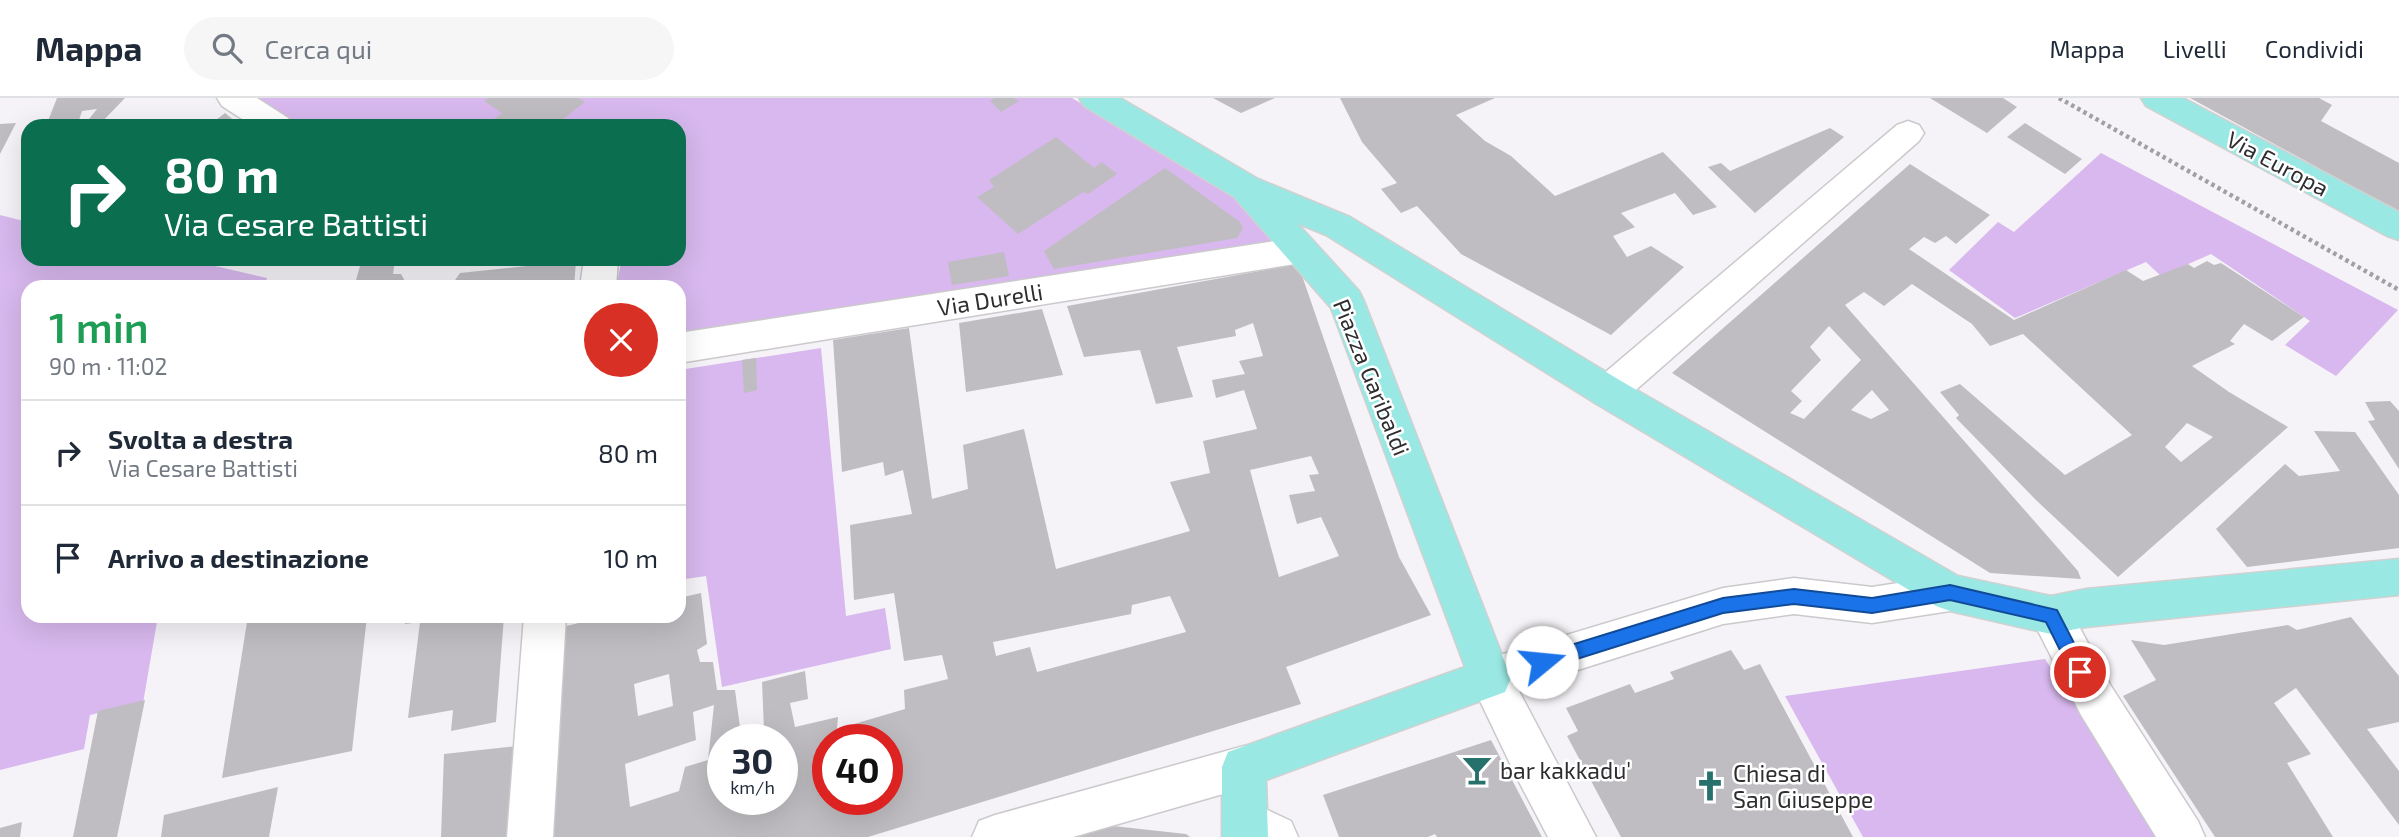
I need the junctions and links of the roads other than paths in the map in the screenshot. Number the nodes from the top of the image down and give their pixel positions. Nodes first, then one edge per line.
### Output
1 (233, 98) edge
2 (1095, 98) edge
3 (2157, 98) edge
4 (266, 119) edge
5 (1908, 133) dead end
6 (1246, 188) junction
7 (2399, 227) edge
8 (1301, 250) junction
9 (686, 347) edge
10 (1608, 392) junction
11 (2399, 577) edge
12 (1950, 593) junction
13 (2051, 615) junction
14 (545, 623) edge
15 (1490, 678) junction
16 (1244, 767) junction
17 (1255, 832) edge
18 (530, 837) edge
19 (995, 837) edge
20 (1573, 837) edge
21 (2182, 837) edge

1 - 4 street
2 - 6 main road, Piazza Garibaldi
3 - 7 main road, Via Europa
5 - 10 street
6 - 8 main road, Piazza Garibaldi
6 - 10 main road
8 - 9 street, Via Durelli
8 - 15 main road, Piazza Garibaldi
10 - 12 main road
11 - 13 main road
12 - 13 main road
12 - 15 street
13 - 21 street
14 - 18 street
15 - 16 main road
15 - 20 street
16 - 17 main road
16 - 19 street

